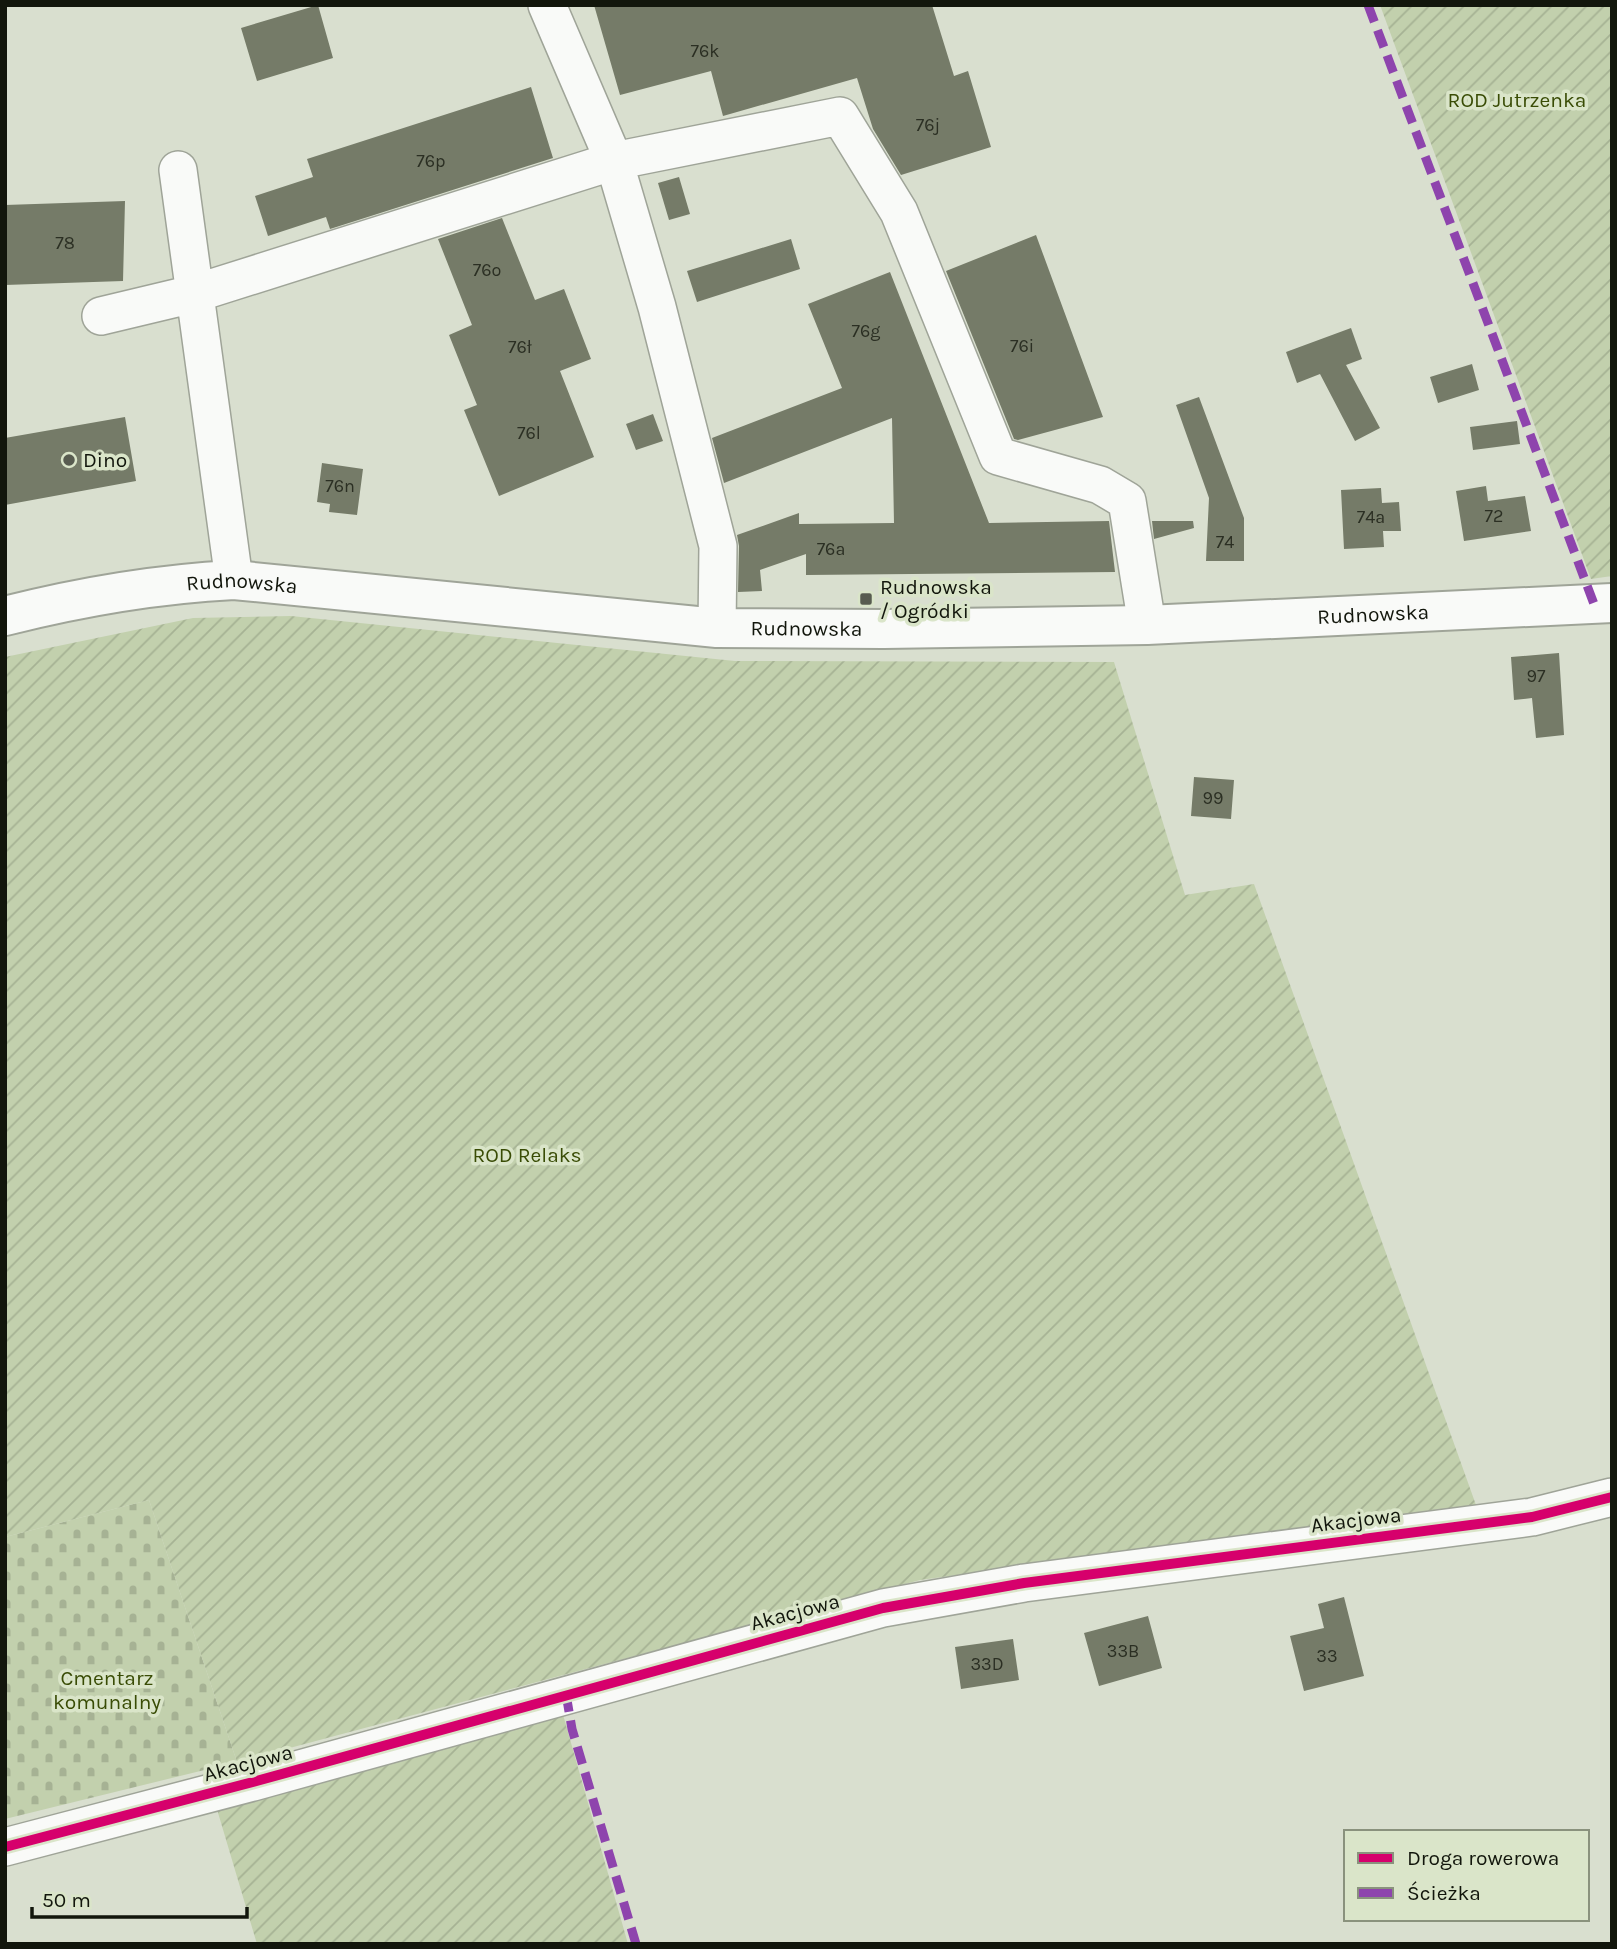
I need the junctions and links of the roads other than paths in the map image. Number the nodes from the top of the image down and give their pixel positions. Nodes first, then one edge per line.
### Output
1 (547, 5) edge
2 (614, 161) junction
3 (177, 170) dead end
4 (193, 293) junction
5 (102, 316) dead end
6 (234, 580) junction
7 (1612, 603) edge
8 (5, 616) edge
9 (1147, 625) junction
10 (717, 628) junction
11 (1612, 1497) edge
12 (5, 1847) edge

1 - 2 street
2 - 4 street
2 - 9 street
2 - 10 street
3 - 4 street
4 - 5 street
4 - 6 street
6 - 8 main road, Rudnowska
6 - 10 main road, Rudnowska
7 - 9 main road, Rudnowska
9 - 10 main road, Rudnowska
11 - 12 street, Akacjowa

